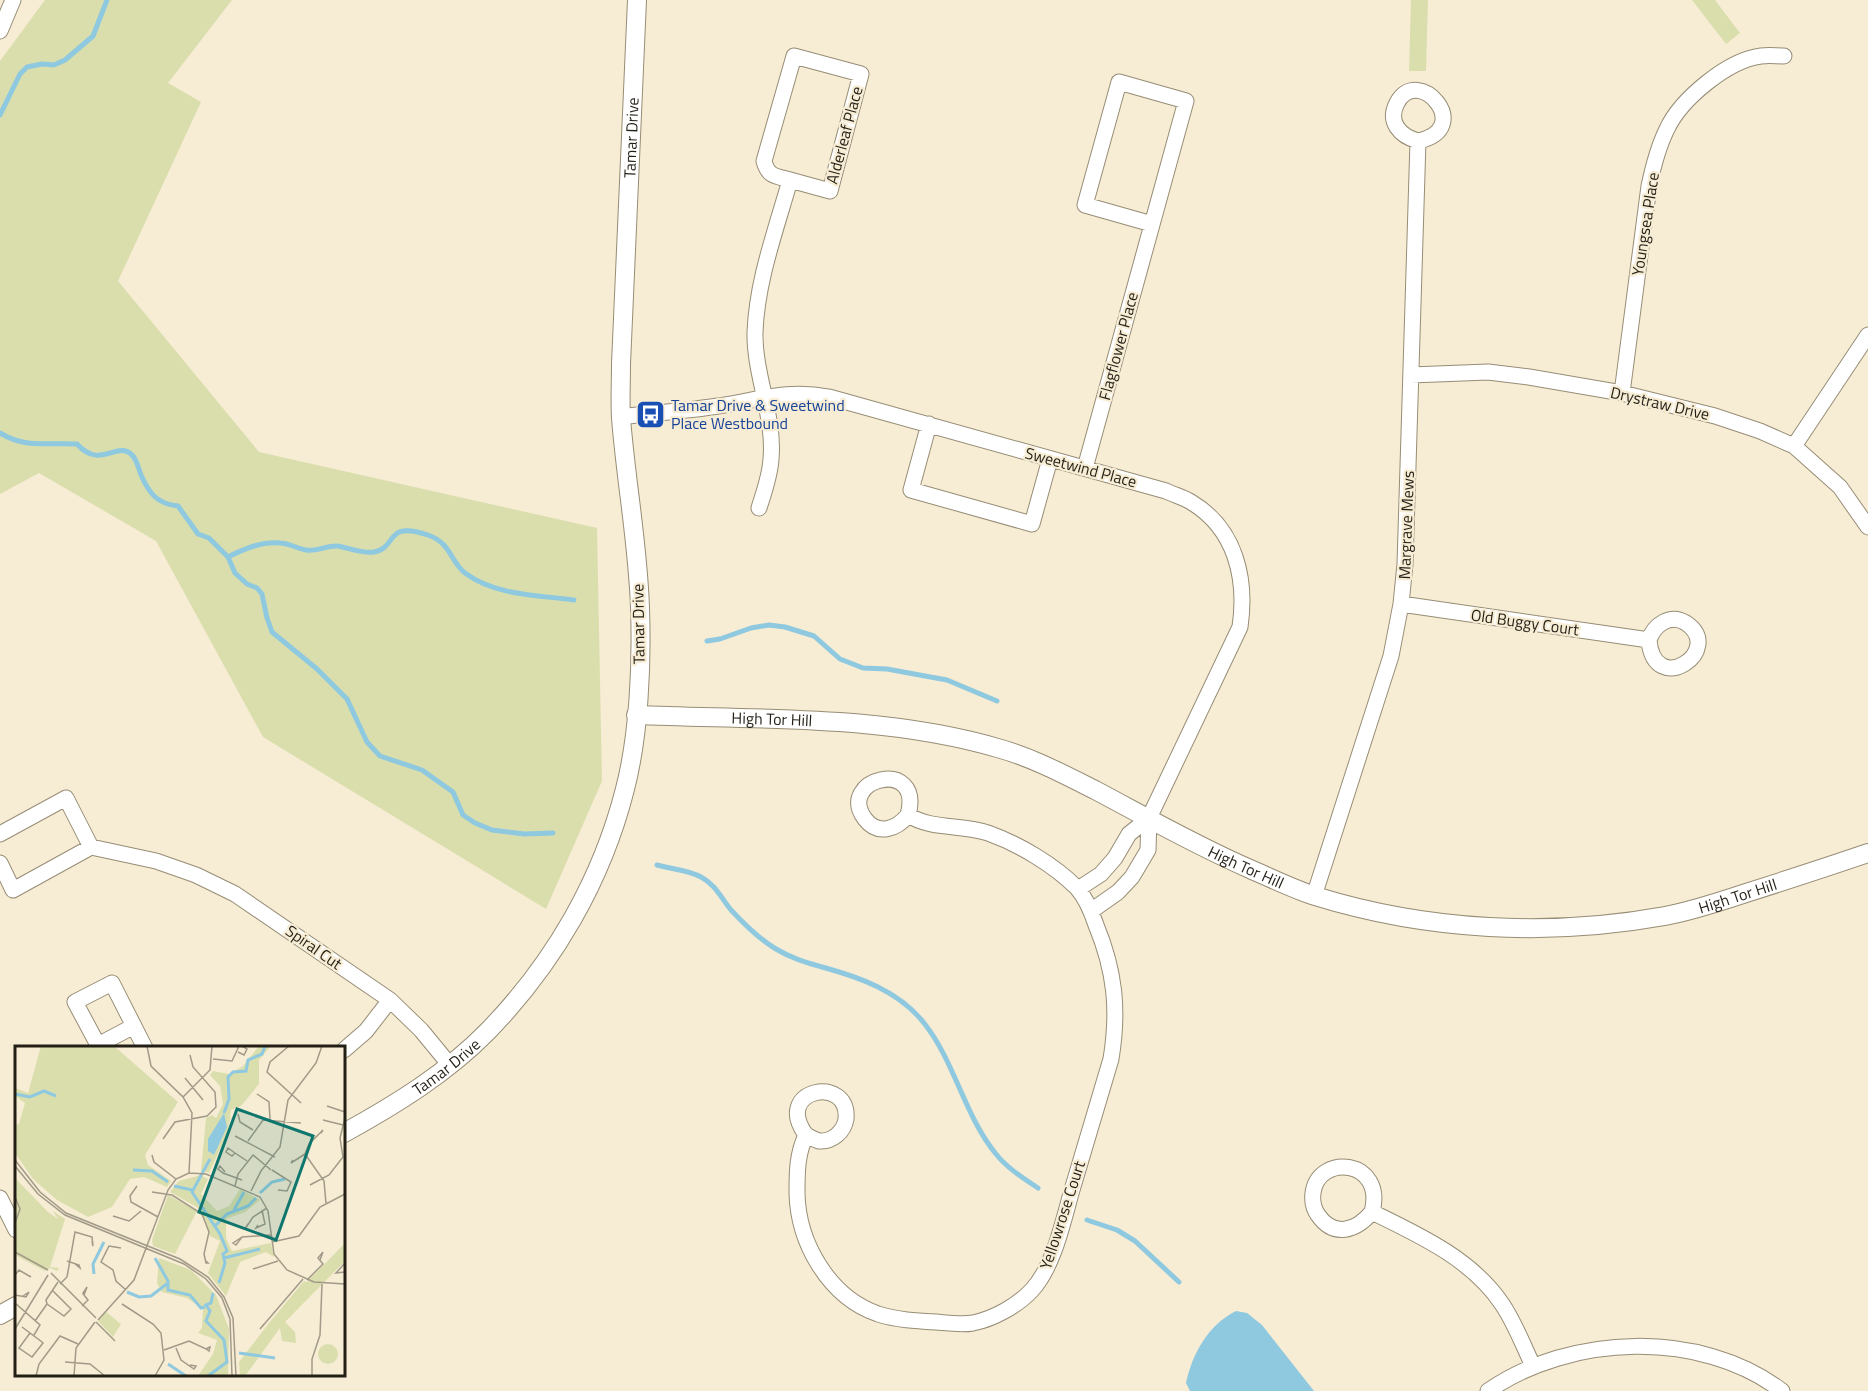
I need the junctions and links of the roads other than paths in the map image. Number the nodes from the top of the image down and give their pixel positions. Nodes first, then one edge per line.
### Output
1 (13, 0) edge
2 (637, 0) edge
3 (0, 31) edge
4 (1784, 57) dead end
5 (1418, 141) dead end
6 (790, 180) junction
7 (1152, 224) junction
8 (1868, 335) edge
9 (1411, 375) junction
10 (1622, 393) junction
11 (763, 397) junction
12 (621, 417) junction
13 (929, 424) junction
14 (1794, 446) junction
15 (1050, 459) junction
16 (1085, 468) junction
17 (759, 508) dead end
18 (1868, 527) edge
19 (1401, 604) junction
20 (1649, 640) dead end
21 (636, 715) junction
22 (908, 815) dead end
23 (1149, 818) junction
24 (0, 834) edge
25 (91, 847) junction
26 (1868, 853) edge
27 (0, 863) edge
28 (1078, 889) junction
29 (1314, 896) junction
30 (1091, 911) junction
31 (390, 1000) junction
32 (134, 1026) dead end
33 (144, 1046) edge
34 (345, 1049) edge
35 (449, 1064) junction
36 (345, 1132) edge
37 (806, 1136) dead end
38 (0, 1198) edge
39 (1372, 1212) junction
40 (15, 1228) edge
41 (15, 1307) edge
42 (0, 1315) edge
43 (1533, 1366) junction
44 (1488, 1391) edge
45 (1782, 1391) edge

1 - 3 street
2 - 12 street, Tamar Drive
4 - 10 street, Youngsea Place
5 - 9 street, Margrave Mews
6 - 6 street, Alderleaf Place
6 - 11 street
7 - 7 street, Flagflower Place
7 - 16 street, Flagflower Place
8 - 14 street
9 - 10 street, Drystraw Drive
9 - 19 street, Margrave Mews
10 - 14 street, Drystraw Drive
11 - 12 street, Sweetwind Place
11 - 13 street, Sweetwind Place
11 - 17 street
12 - 21 street, Tamar Drive
13 - 15 street, Sweetwind Place
13 - 15 street
14 - 18 street, Drystraw Drive
15 - 16 street, Sweetwind Place
16 - 23 street, Sweetwind Place
19 - 20 street, Old Buggy Court
19 - 29 street, Margrave Mews
21 - 23 street, High Tor Hill
21 - 35 street, Tamar Drive
22 - 28 street
23 - 28 street
23 - 29 street, High Tor Hill
23 - 30 street
24 - 25 street
25 - 27 street
25 - 31 street, Spiral Cut
26 - 29 street, High Tor Hill
28 - 30 street, Yellowrose Court
30 - 37 street, Yellowrose Court
31 - 34 street
31 - 35 street, Spiral Cut
32 - 33 street
35 - 36 street, Tamar Drive
38 - 40 street
39 - 39 street
39 - 43 street
41 - 42 street
43 - 44 street
43 - 45 street

